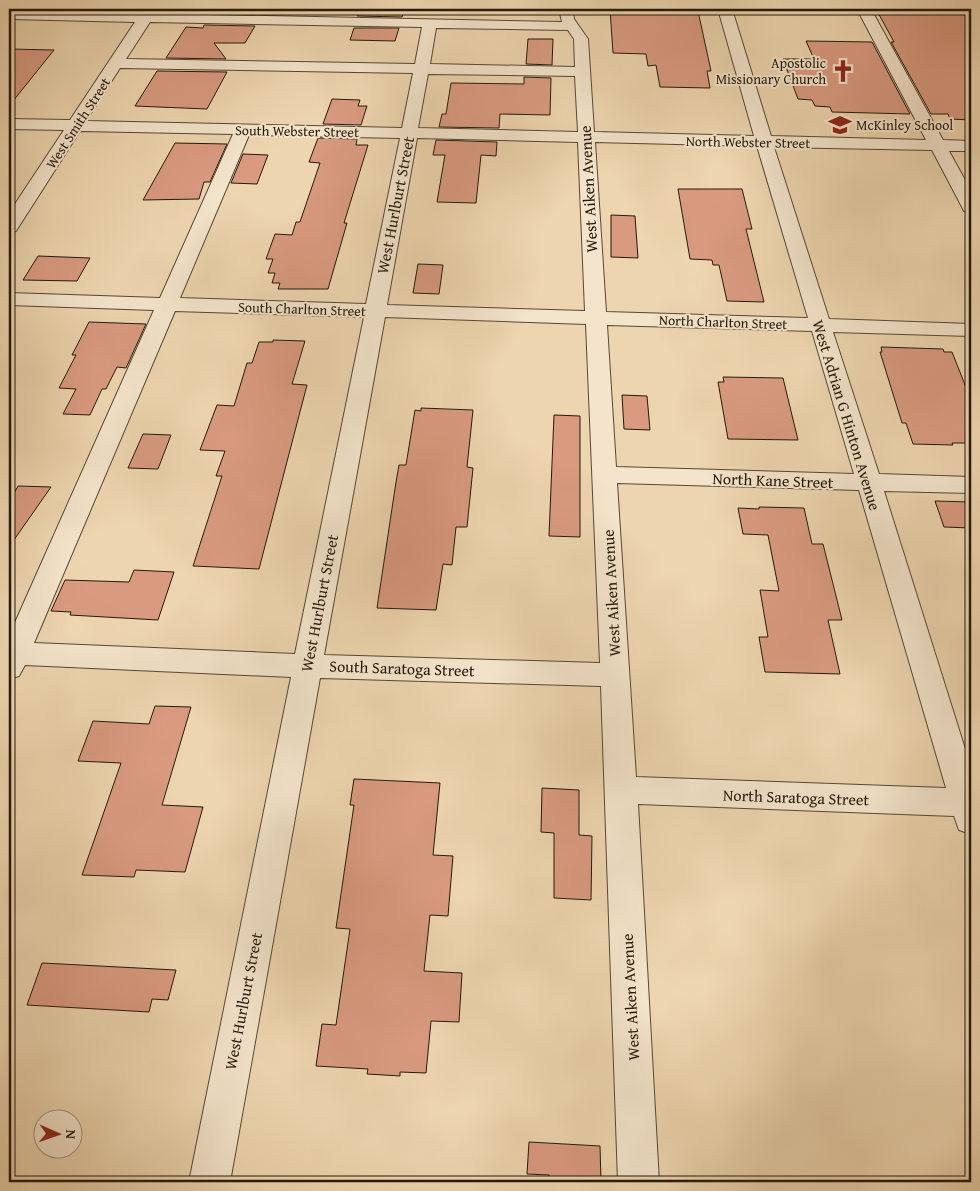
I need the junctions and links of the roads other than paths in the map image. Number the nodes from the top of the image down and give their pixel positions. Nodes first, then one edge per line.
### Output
1 (725, 9) edge
2 (864, 9) edge
3 (81, 13) edge
4 (201, 14) edge
5 (321, 15) edge
6 (9, 16) edge
7 (145, 18) junction
8 (569, 18) edge
9 (441, 19) edge
10 (117, 63) junction
11 (421, 69) junction
12 (582, 72) junction
13 (9, 124) edge
14 (76, 126) junction
15 (243, 130) junction
16 (408, 134) junction
17 (585, 138) junction
18 (764, 142) junction
19 (938, 145) junction
20 (971, 146) edge
21 (971, 207) edge
22 (9, 227) edge
23 (9, 299) edge
24 (166, 304) junction
25 (374, 312) junction
26 (595, 318) junction
27 (819, 325) junction
28 (971, 330) edge
29 (604, 475) junction
30 (869, 482) junction
31 (971, 486) edge
32 (11, 658) edge
33 (308, 666) junction
34 (615, 674) junction
35 (621, 790) junction
36 (970, 809) edge
37 (209, 1182) edge
38 (638, 1182) edge

1 - 18 street, West Adrian G Hinton Avenue
2 - 19 street
3 - 6 street
3 - 7 street
4 - 5 street
4 - 7 street
5 - 9 street
7 - 10 street, West Smith Street
8 - 9 street
8 - 12 street, West Aiken Avenue
9 - 11 street, West Hurlburt Street
10 - 11 street
10 - 14 street, West Smith Street
11 - 12 street
11 - 16 street, West Hurlburt Street
12 - 17 street, West Aiken Avenue
13 - 14 street, South Webster Street
14 - 15 street, South Webster Street
14 - 22 street, West Smith Street
15 - 16 street, South Webster Street
15 - 24 street
16 - 17 street, South Webster Street
16 - 25 street, West Hurlburt Street
17 - 18 street, North Webster Street
17 - 26 street, West Aiken Avenue
18 - 19 street, North Webster Street
18 - 27 street, West Adrian G Hinton Avenue
19 - 20 street, North Webster Street
19 - 21 street
23 - 24 street, South Charlton Street
24 - 25 street, South Charlton Street
24 - 32 street
25 - 26 street, South Charlton Street
25 - 33 street, West Hurlburt Street
26 - 27 street, North Charlton Street
26 - 29 street, West Aiken Avenue
27 - 28 street, North Charlton Street
27 - 30 street, West Adrian G Hinton Avenue
29 - 30 street, North Kane Street
29 - 34 street, West Aiken Avenue
30 - 31 street, North Kane Street
30 - 36 street, West Adrian G Hinton Avenue
32 - 33 street, South Saratoga Street
33 - 34 street, South Saratoga Street
33 - 37 street, West Hurlburt Street
34 - 35 street, West Aiken Avenue
35 - 36 street, North Saratoga Street
35 - 38 street, West Aiken Avenue

